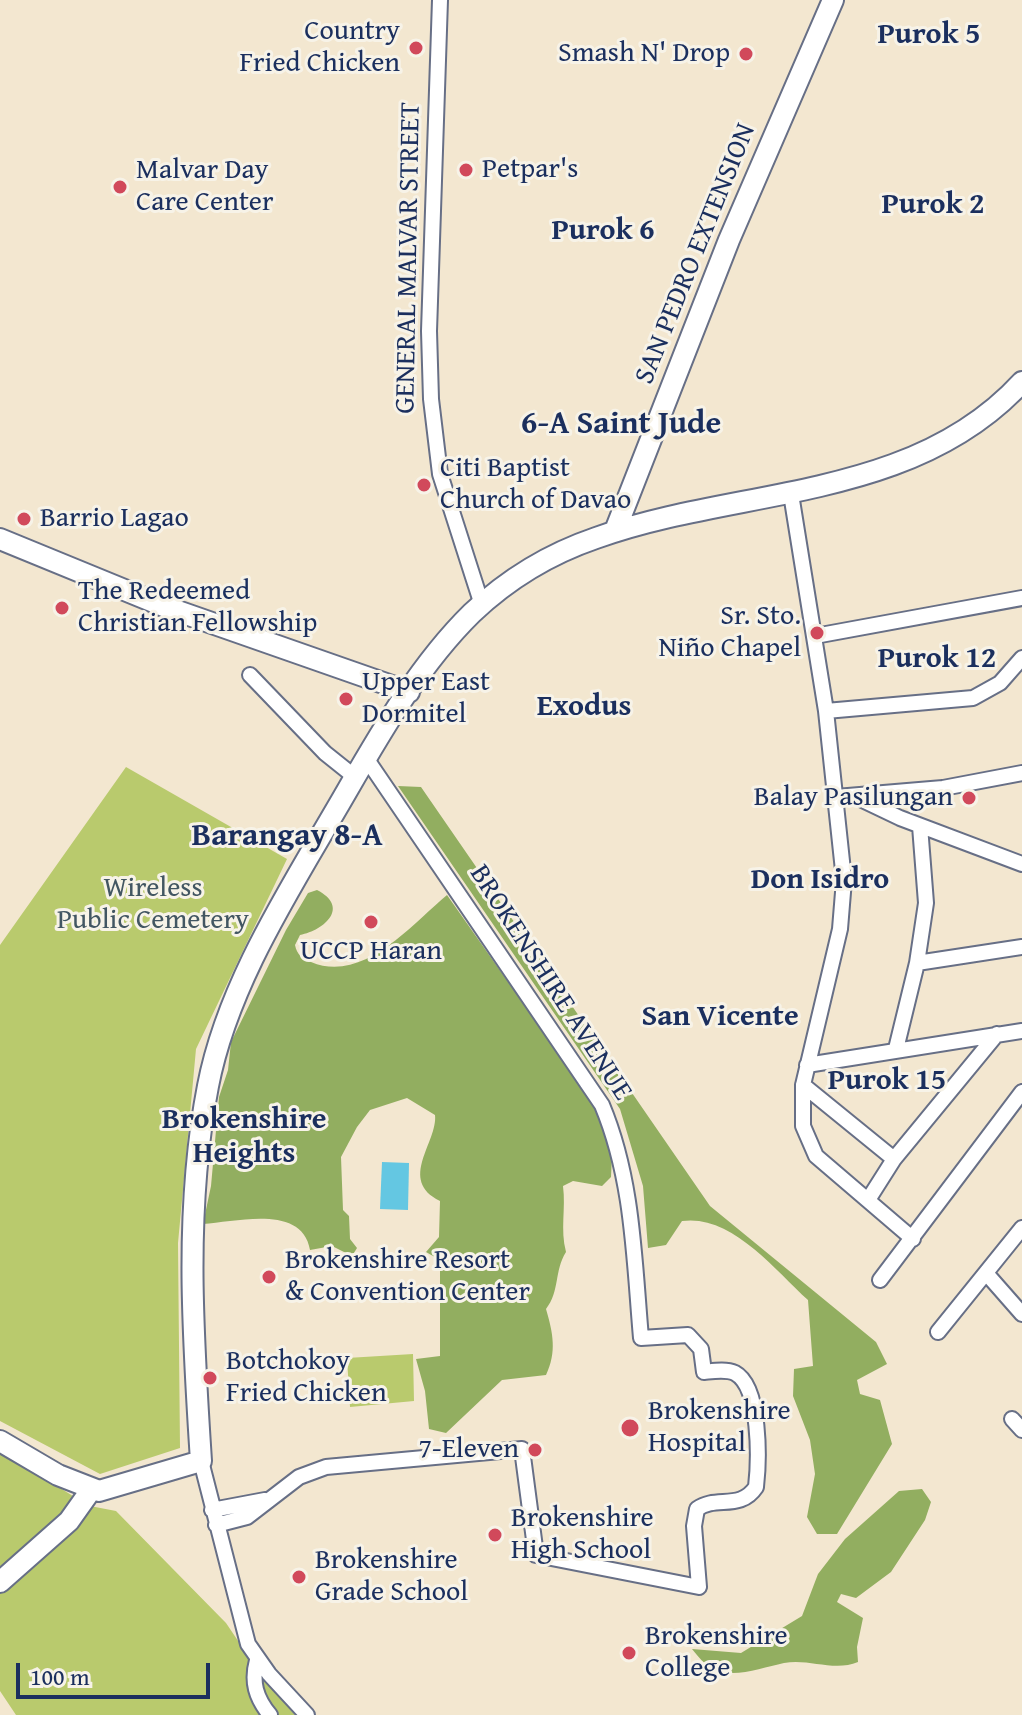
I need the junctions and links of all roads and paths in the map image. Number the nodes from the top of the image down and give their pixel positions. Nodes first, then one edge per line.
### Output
1 (440, 0) edge
2 (833, 0) edge
3 (1022, 382) edge
4 (791, 494) junction
5 (615, 531) junction
6 (0, 539) edge
7 (1022, 598) edge
8 (482, 605) junction
9 (815, 636) junction
10 (1022, 658) edge
11 (250, 675) dead end
12 (409, 692) junction
13 (826, 711) junction
14 (366, 758) junction
15 (1022, 773) edge
16 (355, 777) junction
17 (853, 796) junction
18 (836, 797) junction
19 (920, 826) junction
20 (1022, 864) edge
21 (1022, 947) edge
22 (917, 963) junction
23 (1022, 1031) edge
24 (997, 1034) junction
25 (896, 1049) junction
26 (807, 1065) junction
27 (803, 1085) junction
28 (1022, 1092) edge
29 (894, 1159) junction
30 (868, 1200) junction
31 (1022, 1228) edge
32 (913, 1239) junction
33 (986, 1273) junction
34 (880, 1280) dead end
35 (1022, 1314) edge
36 (938, 1332) dead end
37 (0, 1441) edge
38 (201, 1461) junction
39 (91, 1490) junction
40 (265, 1500) junction
41 (212, 1510) junction
42 (216, 1525) junction
43 (0, 1582) edge
44 (257, 1660) junction
45 (270, 1715) edge
46 (307, 1715) edge

1 - 8 street, GENERAL MALVAR STREET
2 - 5 main road, SAN PEDRO EXTENSION
3 - 4 main road
4 - 5 main road
4 - 9 street
5 - 8 main road
6 - 12 main road
7 - 9 street
8 - 12 main road
9 - 13 street
10 - 13 street
11 - 16 street
12 - 14 main road
13 - 18 street
14 - 16 main road
14 - 40 street, BROKENSHIRE AVENUE
15 - 17 street
16 - 38 main road
17 - 18 street
17 - 19 street
18 - 26 street
19 - 20 street
19 - 22 street
21 - 22 street
22 - 25 street
23 - 24 street
24 - 25 street
24 - 29 street
25 - 26 street
26 - 27 street
27 - 29 street
27 - 30 street
28 - 32 street
29 - 30 street
30 - 32 street
31 - 33 street
32 - 34 street
33 - 35 street
33 - 36 street
37 - 39 main road
38 - 39 main road
38 - 41 street
39 - 43 main road
40 - 41 street, BROKENSHIRE AVENUE
40 - 42 street, BROKENSHIRE AVENUE
41 - 42 street
42 - 44 street
44 - 45 street
44 - 46 street

